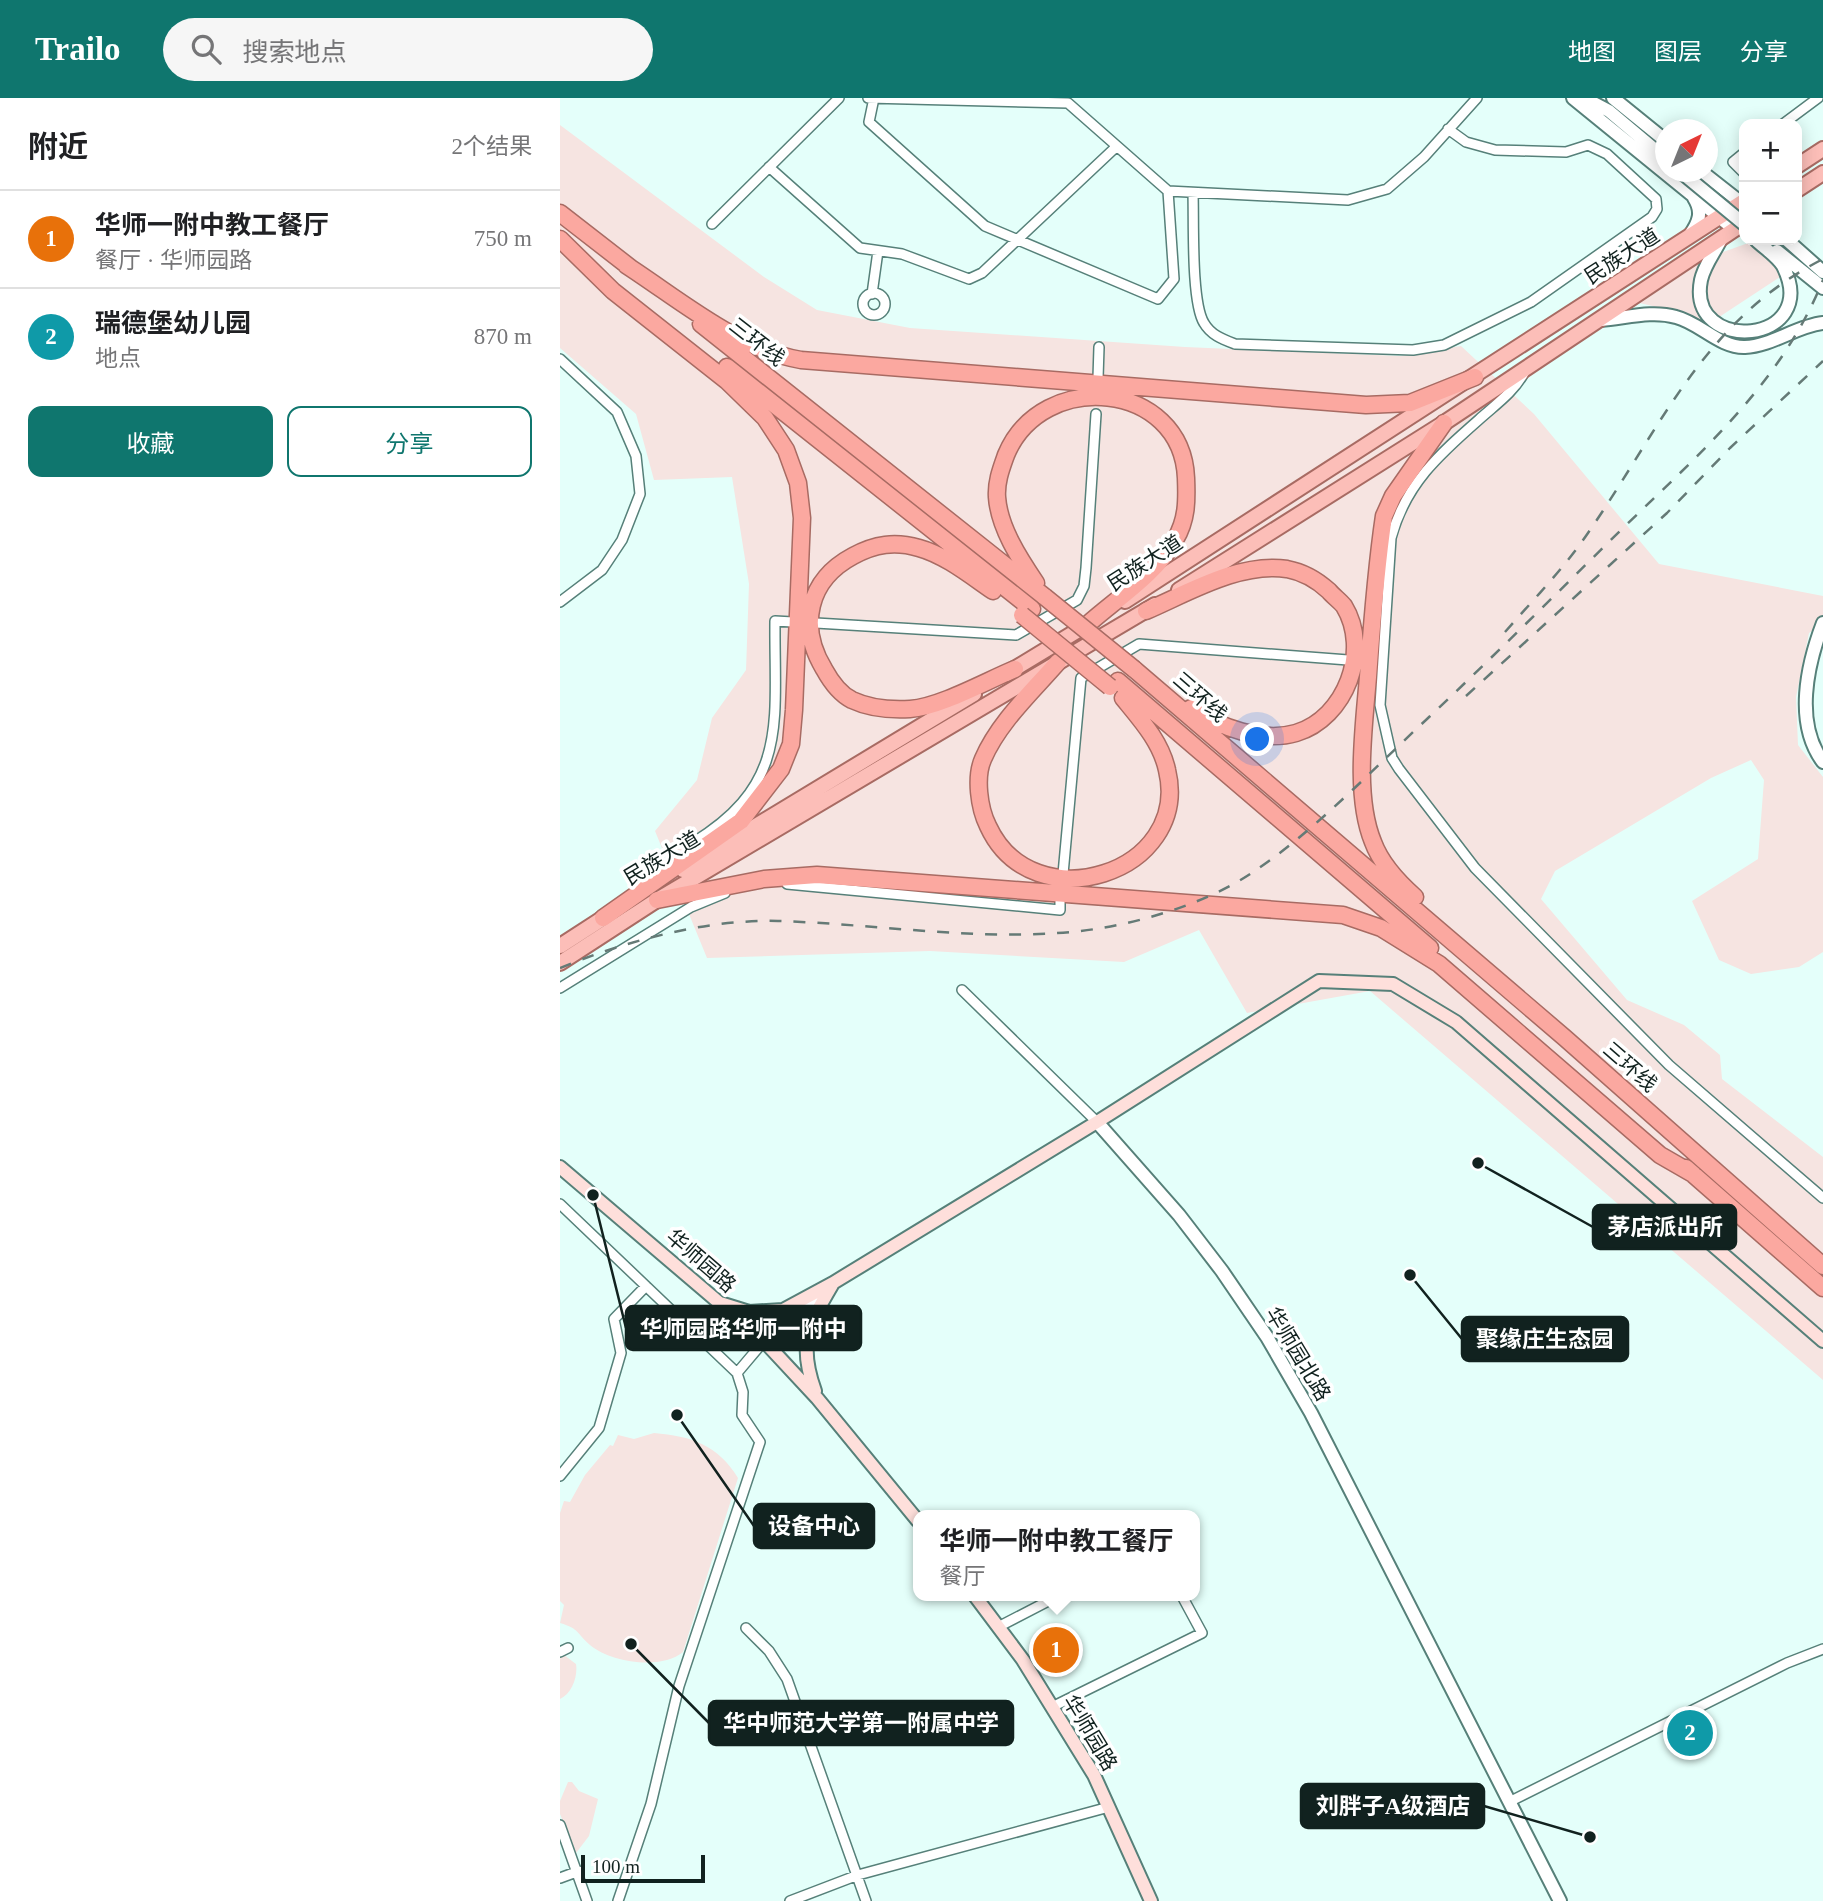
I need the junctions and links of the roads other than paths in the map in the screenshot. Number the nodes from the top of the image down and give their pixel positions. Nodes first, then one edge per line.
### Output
1 (839, 98) edge
2 (868, 98) edge
3 (874, 98) edge
4 (1477, 98) edge
5 (1573, 98) edge
6 (1584, 98) edge
7 (1596, 98) edge
8 (1818, 98) edge
9 (1611, 106) edge
10 (1790, 119) edge
11 (1448, 129) junction
12 (1655, 135) edge
13 (1117, 146) junction
14 (1655, 148) edge
15 (1823, 149) edge
16 (1802, 163) edge
17 (769, 167) junction
18 (1823, 173) edge
19 (1695, 182) edge
20 (1701, 182) edge
21 (1708, 182) edge
22 (1810, 182) junction
23 (1802, 187) edge
24 (1711, 188) junction
25 (1168, 191) junction
26 (1193, 192) junction
27 (1802, 192) edge
28 (1692, 195) junction
29 (1739, 198) edge
30 (1739, 203) edge
31 (560, 213) edge
32 (1718, 219) junction
33 (1739, 221) edge
34 (1739, 222) edge
35 (712, 224) dead end
36 (1739, 224) edge
37 (1739, 227) edge
38 (560, 237) edge
39 (1687, 238) junction
40 (1017, 240) junction
41 (1720, 241) junction
42 (1761, 245) edge
43 (1772, 245) edge
44 (1793, 245) edge
45 (878, 251) junction
46 (626, 265) junction
47 (1823, 272) edge
48 (1823, 286) edge
49 (872, 294) dead end
50 (1601, 320) junction
51 (1823, 323) edge
52 (1099, 347) dead end
53 (560, 359) edge
54 (1527, 369) junction
55 (1475, 377) junction
56 (1098, 378) dead end
57 (727, 381) junction
58 (1096, 414) dead end
59 (1444, 423) junction
60 (993, 591) junction
61 (1045, 597) junction
62 (560, 602) edge
63 (1146, 611) junction
64 (1027, 612) junction
65 (793, 622) dead end
66 (816, 623) dead end
67 (1823, 623) edge
68 (1087, 625) junction
69 (1823, 642) edge
70 (1348, 660) dead end
71 (1058, 662) junction
72 (1134, 668) junction
73 (1015, 669) junction
74 (1114, 684) junction
75 (1124, 698) junction
76 (1823, 750) edge
77 (1823, 762) edge
78 (694, 855) junction
79 (1063, 874) dead end
80 (657, 900) junction
81 (1060, 900) dead end
82 (603, 918) junction
83 (560, 946) edge
84 (560, 963) edge
85 (1439, 964) junction
86 (560, 988) edge
87 (962, 990) dead end
88 (1564, 1038) junction
89 (1097, 1122) junction
90 (560, 1167) edge
91 (1693, 1174) junction
92 (1823, 1198) edge
93 (560, 1204) edge
94 (1823, 1266) edge
95 (833, 1283) junction
96 (646, 1286) junction
97 (1823, 1288) edge
98 (720, 1303) junction
99 (764, 1341) junction
100 (1823, 1341) edge
101 (737, 1373) junction
102 (817, 1398) junction
103 (560, 1476) edge
104 (913, 1515) edge
105 (979, 1601) edge
106 (1048, 1601) edge
107 (1185, 1601) edge
108 (998, 1627) junction
109 (746, 1628) dead end
110 (1823, 1649) edge
111 (1052, 1707) junction
112 (1509, 1802) junction
113 (1109, 1807) junction
114 (560, 1825) edge
115 (579, 1871) junction
116 (858, 1875) junction
117 (560, 1878) edge
118 (587, 1901) edge
119 (618, 1901) edge
120 (790, 1901) edge
121 (866, 1901) edge
122 (1151, 1901) edge
123 (1560, 1901) edge

1 - 17 street
2 - 3 street
3 - 13 street
3 - 40 street
4 - 11 street
5 - 28 street
6 - 9 street
7 - 9 street
8 - 10 street
9 - 12 street
9 - 14 street
11 - 26 street
11 - 26 street
13 - 25 street
13 - 40 street
15 - 16 main road
17 - 35 street
17 - 45 street
18 - 22 main road
19 - 34 street, bridge
20 - 24 street, bridge
21 - 24 street
22 - 23 main road
22 - 27 street
24 - 29 street
24 - 33 street, bridge
25 - 26 street
25 - 40 street
28 - 32 street
28 - 39 street
30 - 32 main road, 民族大道
31 - 46 highway, 三环线
32 - 36 street
32 - 39 main road, 民族大道
37 - 41 main road, 民族大道
38 - 57 highway
38 - 64 highway, 三环线
39 - 55 main road, 民族大道
40 - 45 street
41 - 42 street
41 - 50 main road, 民族大道
43 - 48 street
44 - 47 street
45 - 49 street
46 - 55 highway
46 - 61 highway, 三环线
50 - 51 street
50 - 54 main road, 民族大道
52 - 56 street
53 - 62 street
54 - 59 main road, 民族大道
54 - 92 street
55 - 68 main road, 民族大道
57 - 60 highway
57 - 78 highway
58 - 66 street
59 - 63 main road, 民族大道
59 - 88 highway
60 - 64 highway
60 - 73 highway
61 - 68 highway
61 - 72 highway, 三环线, bridge
63 - 71 main road, 民族大道
63 - 72 highway
64 - 74 highway, 三环线
65 - 78 street
67 - 77 street
68 - 73 main road, 民族大道
69 - 76 street
70 - 79 street
71 - 75 highway
71 - 80 main road, 民族大道
72 - 88 highway, 三环线
73 - 82 main road, 民族大道
74 - 75 highway
74 - 91 highway, 三环线
75 - 85 highway
78 - 82 highway
80 - 84 main road, 民族大道
80 - 85 highway
81 - 86 street
82 - 83 main road, 民族大道
85 - 91 highway
87 - 89 street, 华师园北路
88 - 94 highway, 三环线
89 - 95 main road
89 - 100 main road
89 - 112 street, 华师园北路
90 - 98 main road, 华师园路
91 - 97 highway, 三环线
93 - 96 street
95 - 98 main road
95 - 99 street
95 - 102 main road
96 - 101 street
96 - 103 street
98 - 99 main road, 华师园路
99 - 101 street
99 - 102 main road, 华师园路
101 - 119 street
102 - 104 main road, 华师园路
105 - 108 main road, 华师园路
106 - 108 street
107 - 111 street
108 - 111 main road, 华师园路
109 - 116 street
110 - 112 street
111 - 113 main road, 华师园路
112 - 123 street, 华师园北路
113 - 116 street
113 - 122 main road, 华师园路
114 - 115 street
115 - 117 street
115 - 118 street
116 - 120 street
116 - 121 street

